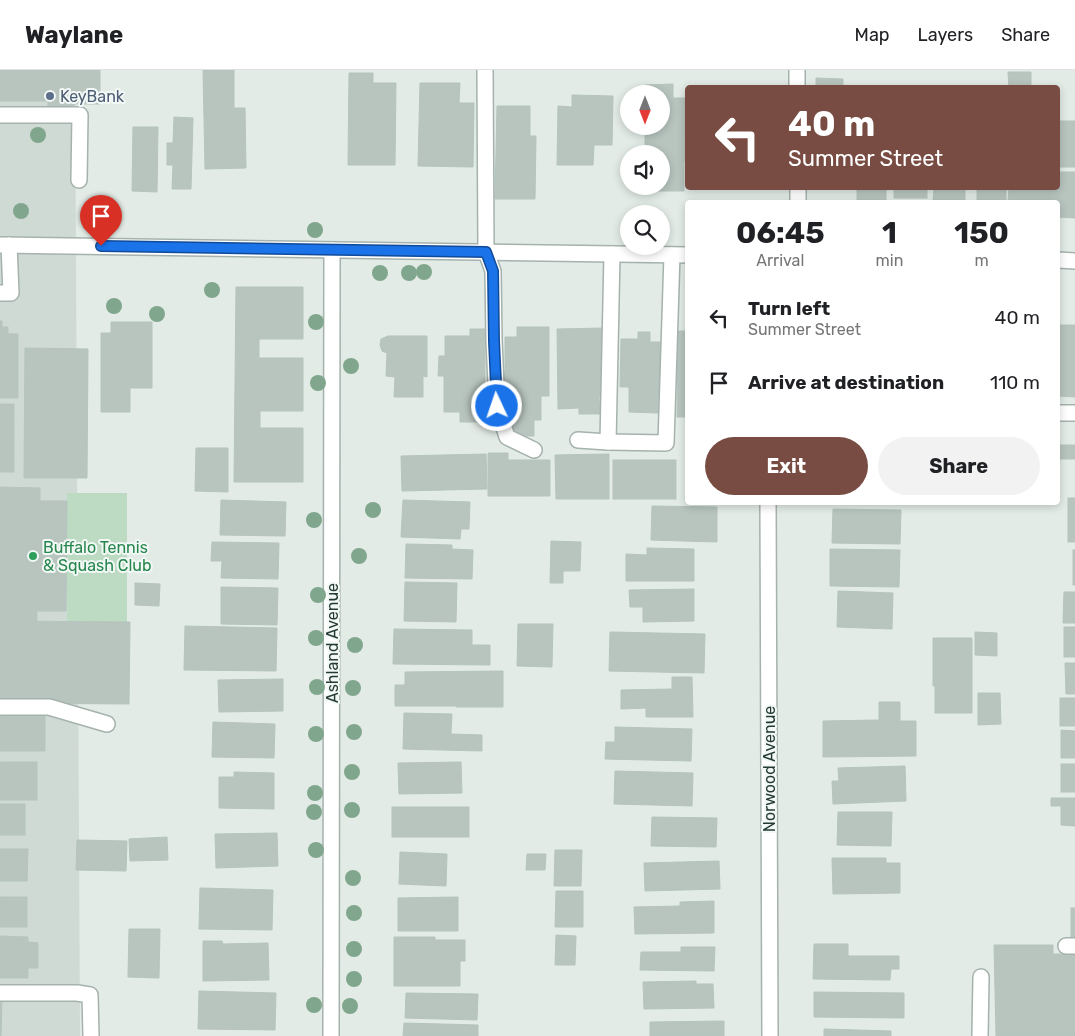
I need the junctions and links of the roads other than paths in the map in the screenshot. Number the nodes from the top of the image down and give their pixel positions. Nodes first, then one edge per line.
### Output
1 (485, 70) edge
2 (797, 70) edge
3 (797, 85) edge
4 (0, 115) edge
5 (79, 180) dead end
6 (5, 245) edge
7 (332, 250) junction
8 (486, 252) junction
9 (612, 254) junction
10 (672, 255) junction
11 (685, 255) edge
12 (1060, 260) edge
13 (1075, 261) edge
14 (0, 293) edge
15 (1060, 413) edge
16 (1075, 413) edge
17 (578, 440) dead end
18 (608, 442) junction
19 (534, 450) dead end
20 (768, 505) edge
21 (0, 707) edge
22 (107, 724) dead end
23 (980, 977) dead end
24 (0, 993) edge
25 (91, 1036) edge
26 (331, 1036) edge
27 (770, 1036) edge
28 (980, 1036) edge

1 - 8 street
2 - 3 street
4 - 5 street
6 - 7 street
6 - 14 street
7 - 8 street
7 - 26 street, Ashland Avenue
8 - 9 street
8 - 19 street
9 - 10 street
9 - 18 street
10 - 11 street
10 - 18 street
12 - 13 street
15 - 16 street
17 - 18 street
20 - 27 street, Norwood Avenue
21 - 22 street
23 - 28 street
24 - 25 street

